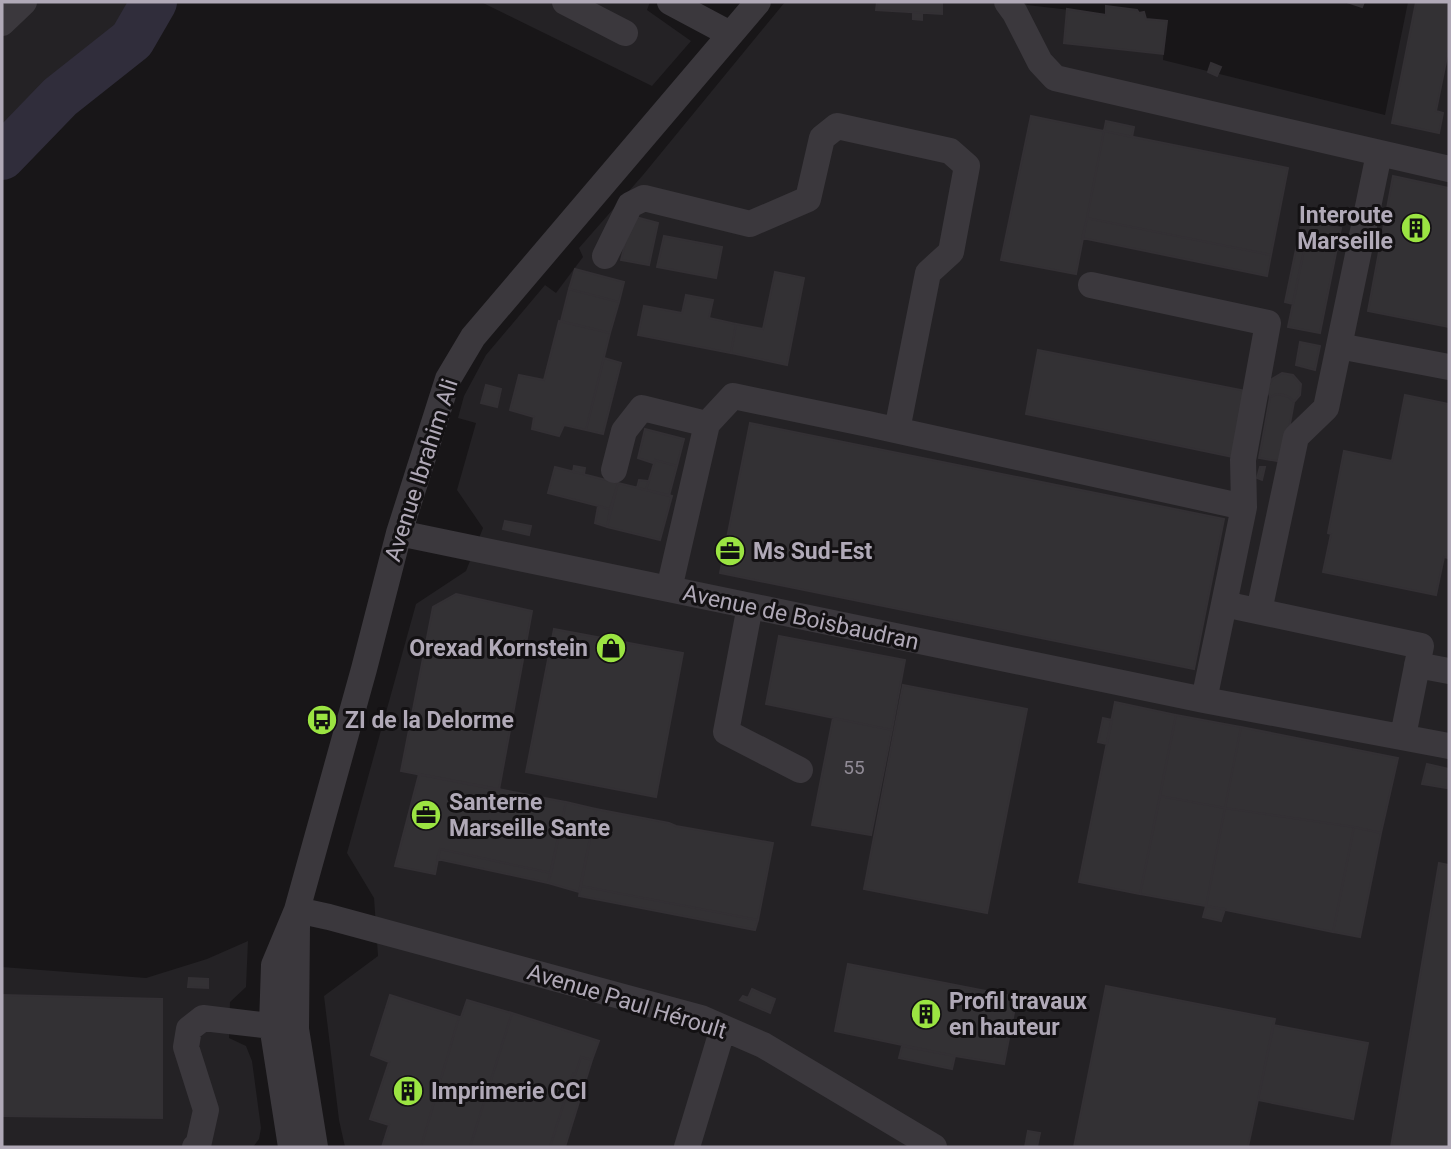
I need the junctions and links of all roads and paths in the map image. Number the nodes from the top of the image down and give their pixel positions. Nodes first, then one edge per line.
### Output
1 (24, 2) edge
2 (565, 2) edge
3 (670, 2) edge
4 (758, 2) edge
5 (1007, 2) edge
6 (2, 23) edge
7 (625, 33) dead end
8 (730, 34) junction
9 (1379, 153) junction
10 (1449, 169) edge
11 (605, 256) dead end
12 (1091, 285) dead end
13 (1339, 346) junction
14 (1449, 367) edge
15 (707, 424) junction
16 (897, 430) junction
17 (614, 470) dead end
18 (1244, 507) junction
19 (399, 533) junction
20 (669, 589) junction
21 (1224, 604) junction
22 (750, 606) junction
23 (1259, 611) junction
24 (1417, 665) junction
25 (1449, 671) edge
26 (1204, 700) junction
27 (1403, 736) junction
28 (1449, 746) edge
29 (800, 771) dead end
30 (297, 910) junction
31 (284, 1027) junction
32 (723, 1028) junction
33 (303, 1143) edge
34 (195, 1147) edge
35 (687, 1147) edge
36 (934, 1147) edge

1 - 6 street
2 - 7 street
3 - 8 street
4 - 8 street, Avenue Ibrahim Ali
5 - 9 street
8 - 19 street, Avenue Ibrahim Ali
9 - 10 street
9 - 13 street
11 - 16 street
12 - 18 street
13 - 14 street
13 - 23 street
15 - 16 street
15 - 17 street
15 - 20 street
16 - 18 street
18 - 21 street
19 - 20 street, Avenue de Boisbaudran
19 - 30 street, Avenue Ibrahim Ali
20 - 22 street, Avenue de Boisbaudran
21 - 23 street
21 - 26 street
22 - 26 street, Avenue de Boisbaudran
22 - 29 street
23 - 24 street
24 - 25 street
24 - 27 street
26 - 27 street, Avenue de Boisbaudran
27 - 28 street, Avenue de Boisbaudran
30 - 31 street, Avenue Ibrahim Ali
30 - 32 street, Avenue Paul Héroult
31 - 33 street, Avenue Ibrahim Ali
31 - 34 street
32 - 35 street
32 - 36 street, Avenue Paul Héroult

